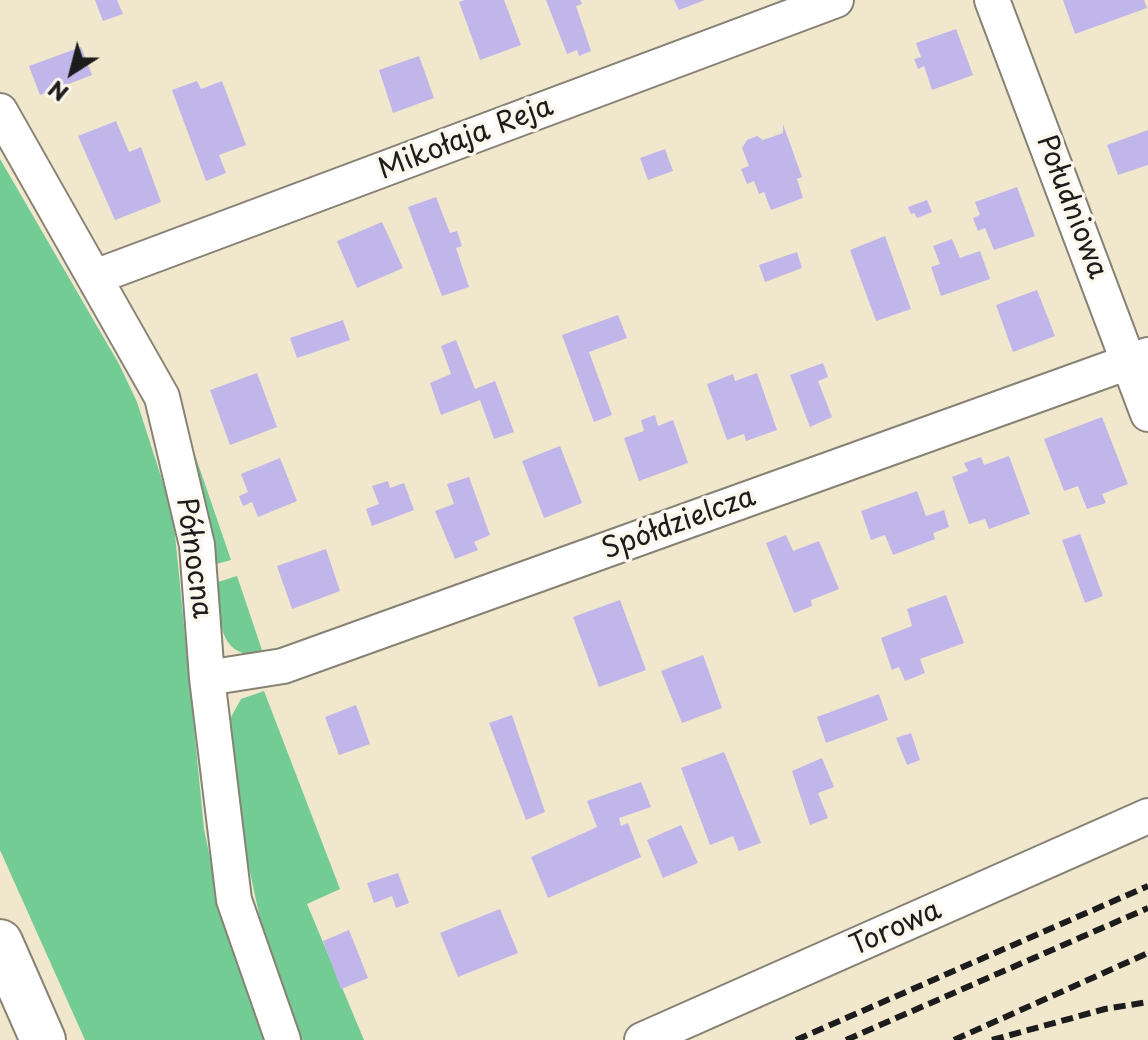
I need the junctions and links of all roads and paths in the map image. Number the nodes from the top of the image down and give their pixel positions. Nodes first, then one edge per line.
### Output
1 (836, 0) edge
2 (992, 0) edge
3 (0, 111) edge
4 (95, 277) junction
5 (1139, 359) edge
6 (1148, 414) edge
7 (207, 678) junction
8 (1148, 816) edge
9 (0, 942) edge
10 (43, 1040) edge
11 (283, 1040) edge
12 (642, 1040) edge

1 - 4 street, Mikołaja Reja
2 - 5 street, Południowa
3 - 4 street, Północna
4 - 7 street, Północna
5 - 6 street, Południowa
5 - 7 street, Spółdzielcza
7 - 11 street, Północna
8 - 12 street, Torowa
9 - 10 main road

